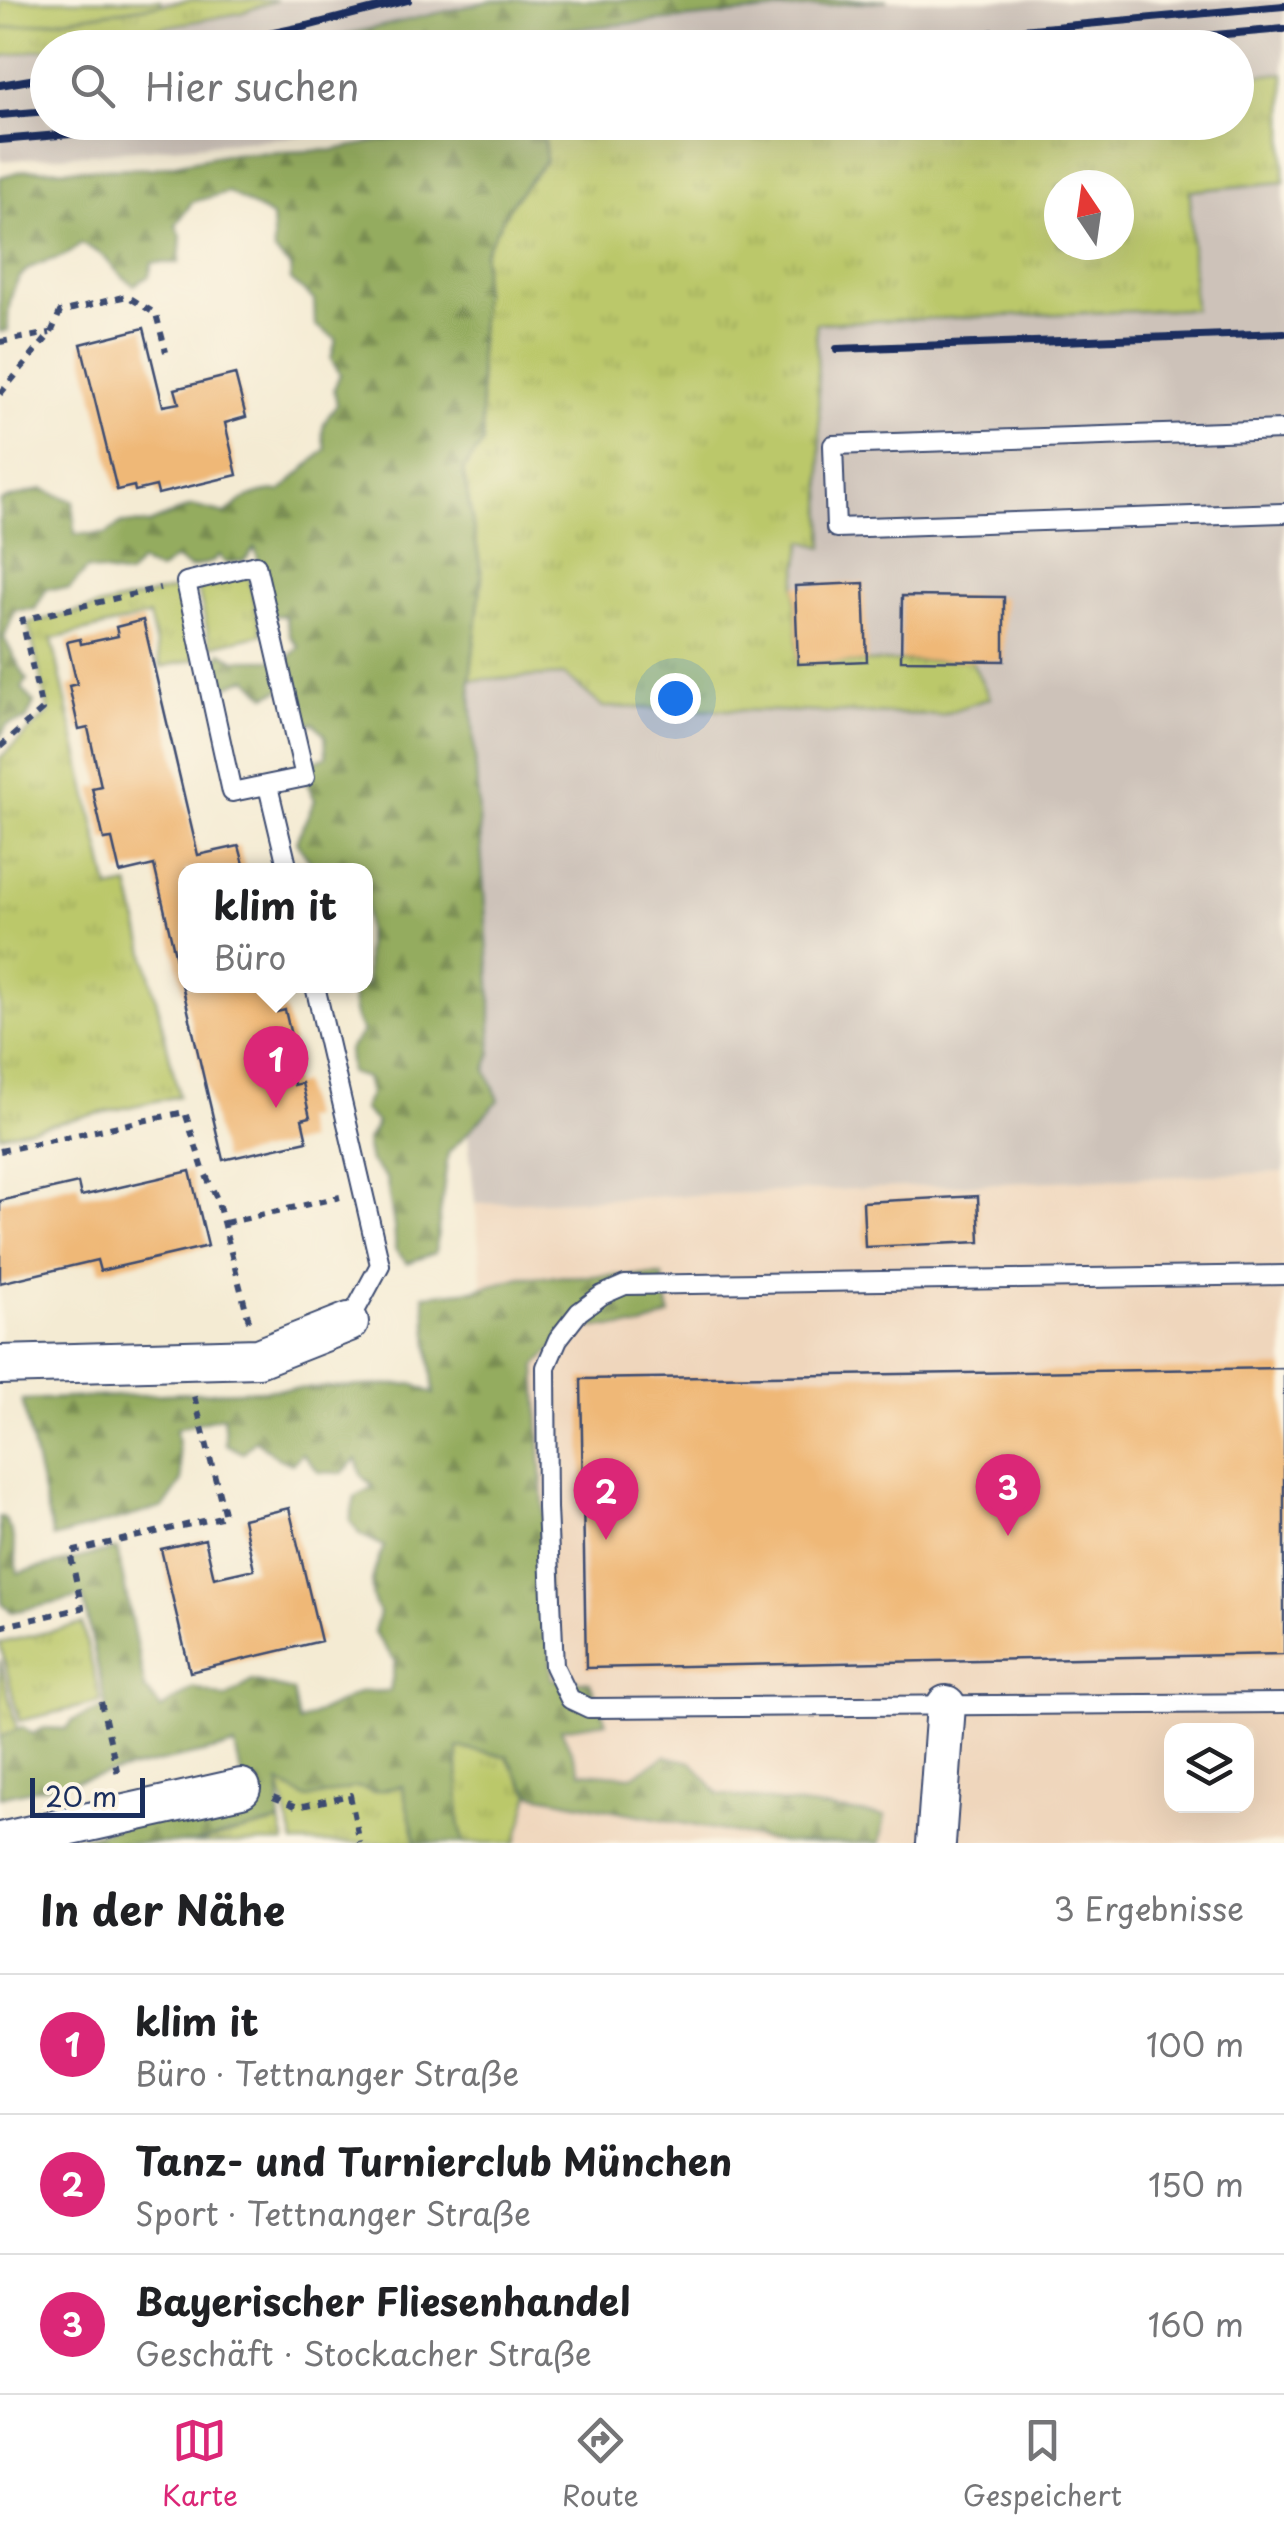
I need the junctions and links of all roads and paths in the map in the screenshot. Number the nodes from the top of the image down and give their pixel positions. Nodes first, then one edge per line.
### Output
1 (51, 333) junction
2 (0, 342) edge
3 (166, 352) dead end
4 (0, 394) edge
5 (1284, 430) edge
6 (1284, 513) edge
7 (186, 582) junction
8 (0, 747) edge
9 (268, 786) junction
10 (286, 863) edge
11 (317, 993) edge
12 (0, 1151) edge
13 (363, 1192) junction
14 (224, 1223) junction
15 (1284, 1275) edge
16 (350, 1322) joint
17 (258, 1358) junction
18 (185, 1361) junction
19 (0, 1365) edge
20 (0, 1627) edge
21 (100, 1702) dead end
22 (1284, 1703) edge
23 (946, 1705) junction
24 (241, 1788) joint
25 (127, 1814) junction
26 (0, 1842) edge
27 (360, 1843) edge
28 (936, 1843) edge

1 - 2 path
1 - 3 path
1 - 4 path
5 - 6 lane
7 - 8 path
7 - 9 lane
7 - 9 lane
9 - 10 lane
11 - 13 lane
12 - 14 path
13 - 14 path
13 - 16 lane
14 - 17 path
15 - 23 lane
16 - 17 street
17 - 18 street
18 - 19 street
18 - 20 path
21 - 25 path
22 - 23 lane
23 - 28 street
24 - 25 street
24 - 27 path
25 - 26 street

